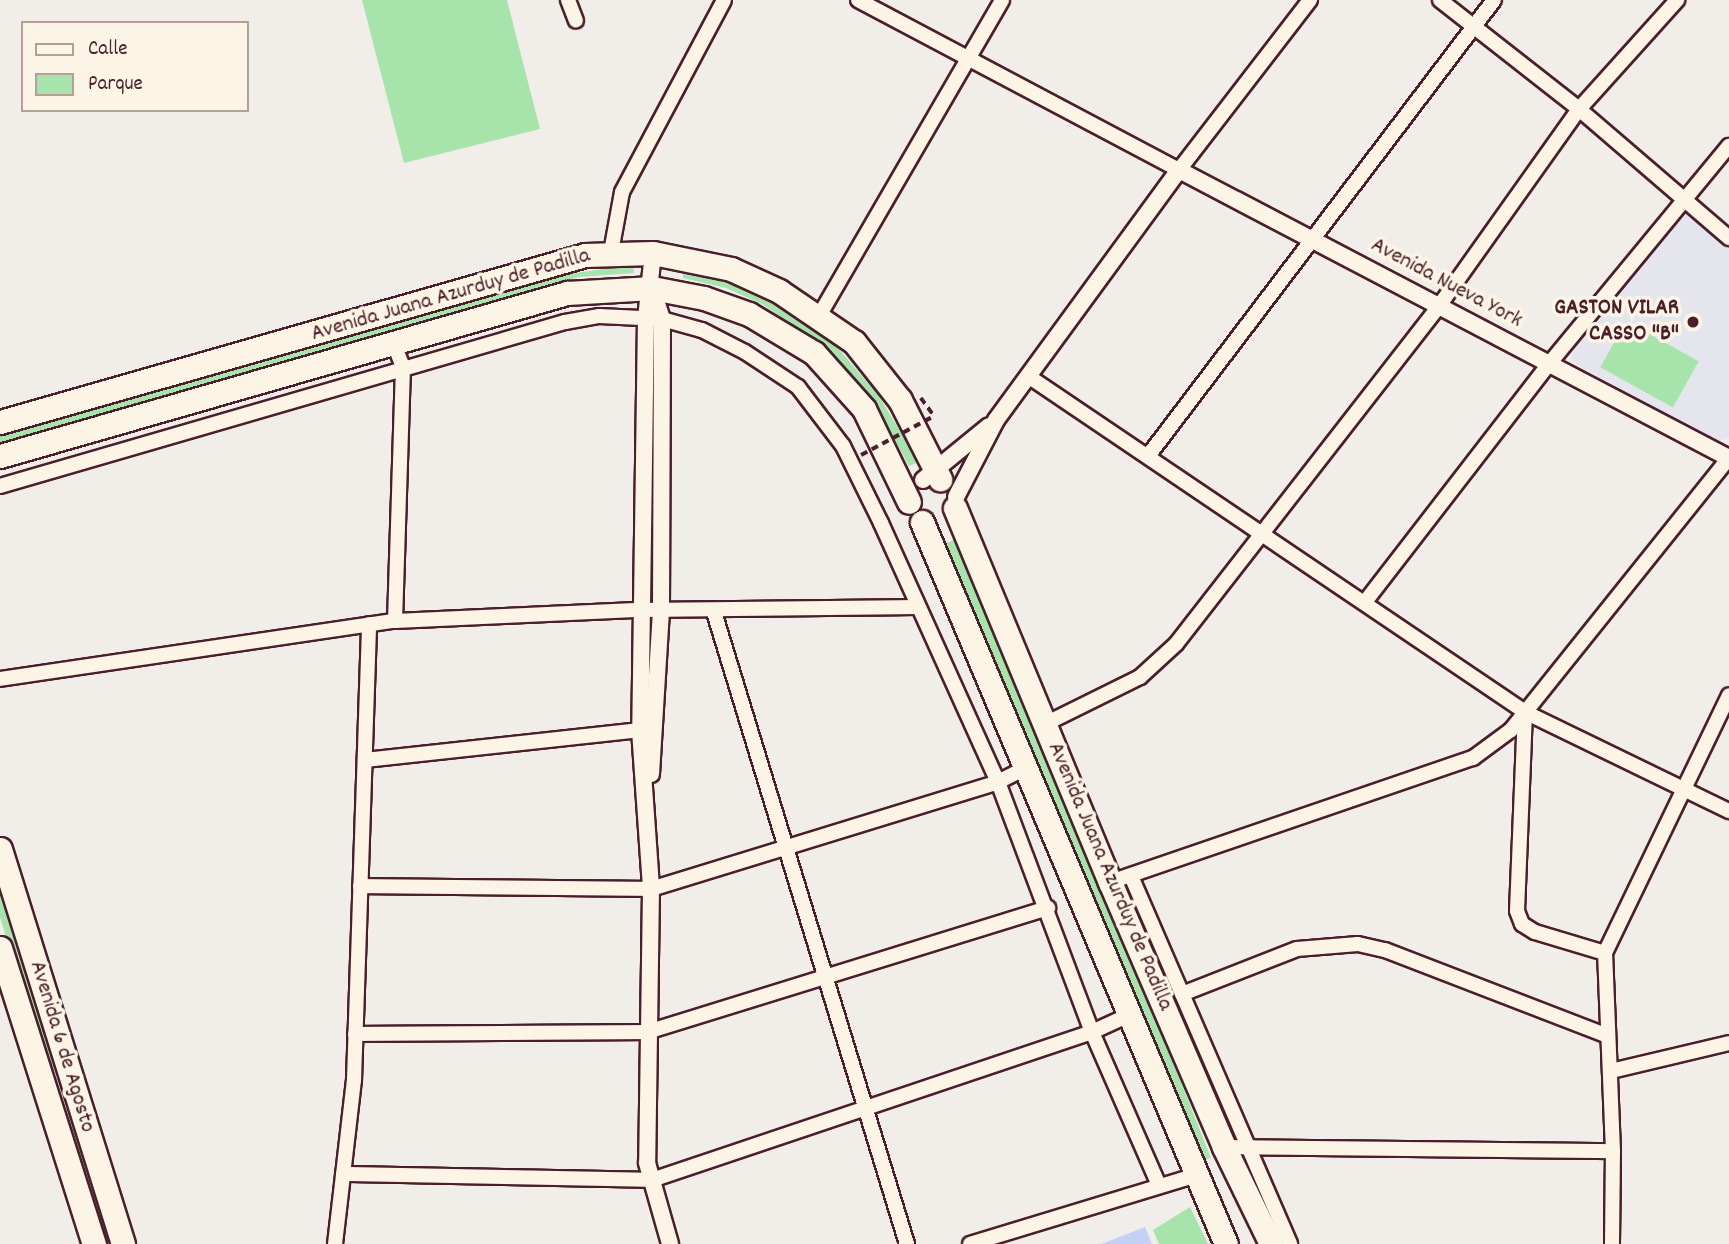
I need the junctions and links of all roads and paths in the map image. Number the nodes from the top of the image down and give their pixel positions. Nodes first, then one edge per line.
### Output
1 (568, 0) edge
2 (724, 0) edge
3 (858, 0) edge
4 (1002, 0) edge
5 (1310, 0) edge
6 (1440, 0) edge
7 (1494, 0) edge
8 (1677, 0) edge
9 (576, 21) dead end
10 (1475, 24) junction
11 (967, 58) junction
12 (1579, 109) junction
13 (1729, 146) edge
14 (1179, 170) junction
15 (1683, 200) junction
16 (1729, 237) edge
17 (1312, 240) junction
18 (611, 252) junction
19 (653, 253) junction
20 (652, 288) junction
21 (1439, 306) junction
22 (819, 316) junction
23 (654, 318) junction
24 (393, 342) junction
25 (1549, 364) junction
26 (403, 367) junction
27 (1028, 376) junction
28 (924, 396) dead end
29 (996, 420) junction
30 (0, 422) edge
31 (861, 455) dead end
32 (0, 456) edge
33 (1148, 456) junction
34 (1729, 458) edge
35 (933, 476) junction
36 (0, 486) edge
37 (909, 502) junction
38 (955, 502) junction
39 (922, 522) junction
40 (1263, 533) junction
41 (1365, 602) junction
42 (916, 607) junction
43 (640, 610) junction
44 (662, 611) junction
45 (714, 612) junction
46 (396, 621) junction
47 (369, 624) junction
48 (0, 679) edge
49 (1729, 695) edge
50 (1525, 712) junction
51 (1045, 724) junction
52 (640, 730) junction
53 (365, 760) junction
54 (1028, 767) junction
55 (998, 782) junction
56 (1684, 789) junction
57 (648, 811) junction
58 (1729, 811) edge
59 (786, 848) junction
60 (0, 849) edge
61 (4, 875) edge
62 (1120, 879) junction
63 (360, 886) junction
64 (651, 889) junction
65 (1048, 908) junction
66 (0, 948) edge
67 (1605, 953) junction
68 (828, 977) junction
69 (1182, 994) junction
70 (1131, 1014) junction
71 (647, 1032) junction
72 (1092, 1032) junction
73 (355, 1034) junction
74 (1608, 1036) junction
75 (1729, 1043) edge
76 (1611, 1071) junction
77 (73, 1087) junction
78 (46, 1095) junction
79 (862, 1109) junction
80 (1224, 1147) junction
81 (1250, 1149) junction
82 (1613, 1151) junction
83 (343, 1174) junction
84 (1197, 1175) junction
85 (652, 1180) junction
86 (1159, 1185) junction
87 (1244, 1191) junction
88 (1209, 1204) junction
89 (94, 1244) edge
90 (123, 1244) edge
91 (335, 1244) edge
92 (670, 1244) edge
93 (907, 1244) edge
94 (970, 1244) edge
95 (1226, 1244) edge
96 (1271, 1244) edge
97 (1290, 1244) edge
98 (1612, 1244) edge

1 - 9 street
2 - 18 street
3 - 11 street
4 - 11 street
5 - 14 street
6 - 10 street
7 - 10 street
8 - 12 street
10 - 12 street
10 - 17 street
11 - 14 street
11 - 22 street
12 - 15 street
12 - 21 street
13 - 15 street
14 - 17 street, Avenida Nueva York
14 - 27 street
15 - 16 street
15 - 25 street
17 - 21 street, Avenida Nueva York
17 - 33 street
18 - 19 highway, Avenida Juana Azurduy de Padilla
18 - 30 highway, Avenida Juana Azurduy de Padilla
19 - 20 street
19 - 22 highway, Avenida Juana Azurduy de Padilla
20 - 23 street
20 - 24 highway, Avenida Juana Azurduy de Padilla
20 - 37 highway, Avenida Juana Azurduy de Padilla
21 - 25 street, Avenida Nueva York
21 - 40 street
22 - 35 highway, Avenida Juana Azurduy de Padilla
23 - 26 street
23 - 42 street
23 - 43 street
23 - 44 street
24 - 26 street
24 - 32 highway, Avenida Juana Azurduy de Padilla
25 - 34 street, Avenida Nueva York
25 - 41 street
26 - 36 street
26 - 46 street
27 - 29 street
27 - 33 street
28 - 31 path, bridge
29 - 35 street
29 - 38 street
33 - 40 street
34 - 50 street
35 - 37 highway
35 - 38 highway
37 - 39 highway
38 - 39 highway
38 - 51 highway, Avenida Juana Azurduy de Padilla
39 - 54 highway, Avenida Juana Azurduy de Padilla
40 - 41 street
40 - 51 street
41 - 50 street
42 - 45 street
42 - 55 street
43 - 44 street
43 - 46 street
43 - 52 street
44 - 45 street
44 - 57 street
45 - 59 street
46 - 47 street
47 - 48 street
47 - 53 street
49 - 56 street
50 - 56 street
50 - 62 street
50 - 67 street
51 - 62 highway, Avenida Juana Azurduy de Padilla
52 - 53 street
52 - 57 street
53 - 63 street
54 - 55 street
54 - 70 highway, Avenida Juana Azurduy de Padilla
55 - 59 street
55 - 65 street
56 - 58 street
56 - 67 street
57 - 64 street
59 - 64 street
59 - 68 street
60 - 61 highway, Avenida 6 de Agosto
61 - 77 highway, Avenida 6 de Agosto
62 - 69 street
62 - 80 highway, Avenida Juana Azurduy de Padilla
63 - 64 street
63 - 73 street
64 - 71 street
65 - 68 street
65 - 72 street
66 - 78 highway, Avenida 6 de Agosto
67 - 74 street
68 - 71 street
68 - 79 street
69 - 74 street
69 - 81 street
70 - 72 street
70 - 84 highway, Avenida Juana Azurduy de Padilla
71 - 73 street
71 - 85 street
72 - 79 street
72 - 86 street
73 - 83 street
74 - 76 street
75 - 76 street
76 - 82 street
77 - 78 highway
77 - 90 highway, Avenida 6 de Agosto
78 - 89 highway, Avenida 6 de Agosto
79 - 85 street
79 - 93 street
80 - 81 street
80 - 87 highway, Avenida Juana Azurduy de Padilla
81 - 82 street
81 - 97 street
82 - 98 street
83 - 85 street
83 - 91 street
84 - 86 street
84 - 88 highway, Avenida Juana Azurduy de Padilla
85 - 92 street
86 - 94 street
87 - 88 highway
87 - 96 highway, Avenida Juana Azurduy de Padilla
88 - 95 highway, Avenida Juana Azurduy de Padilla

